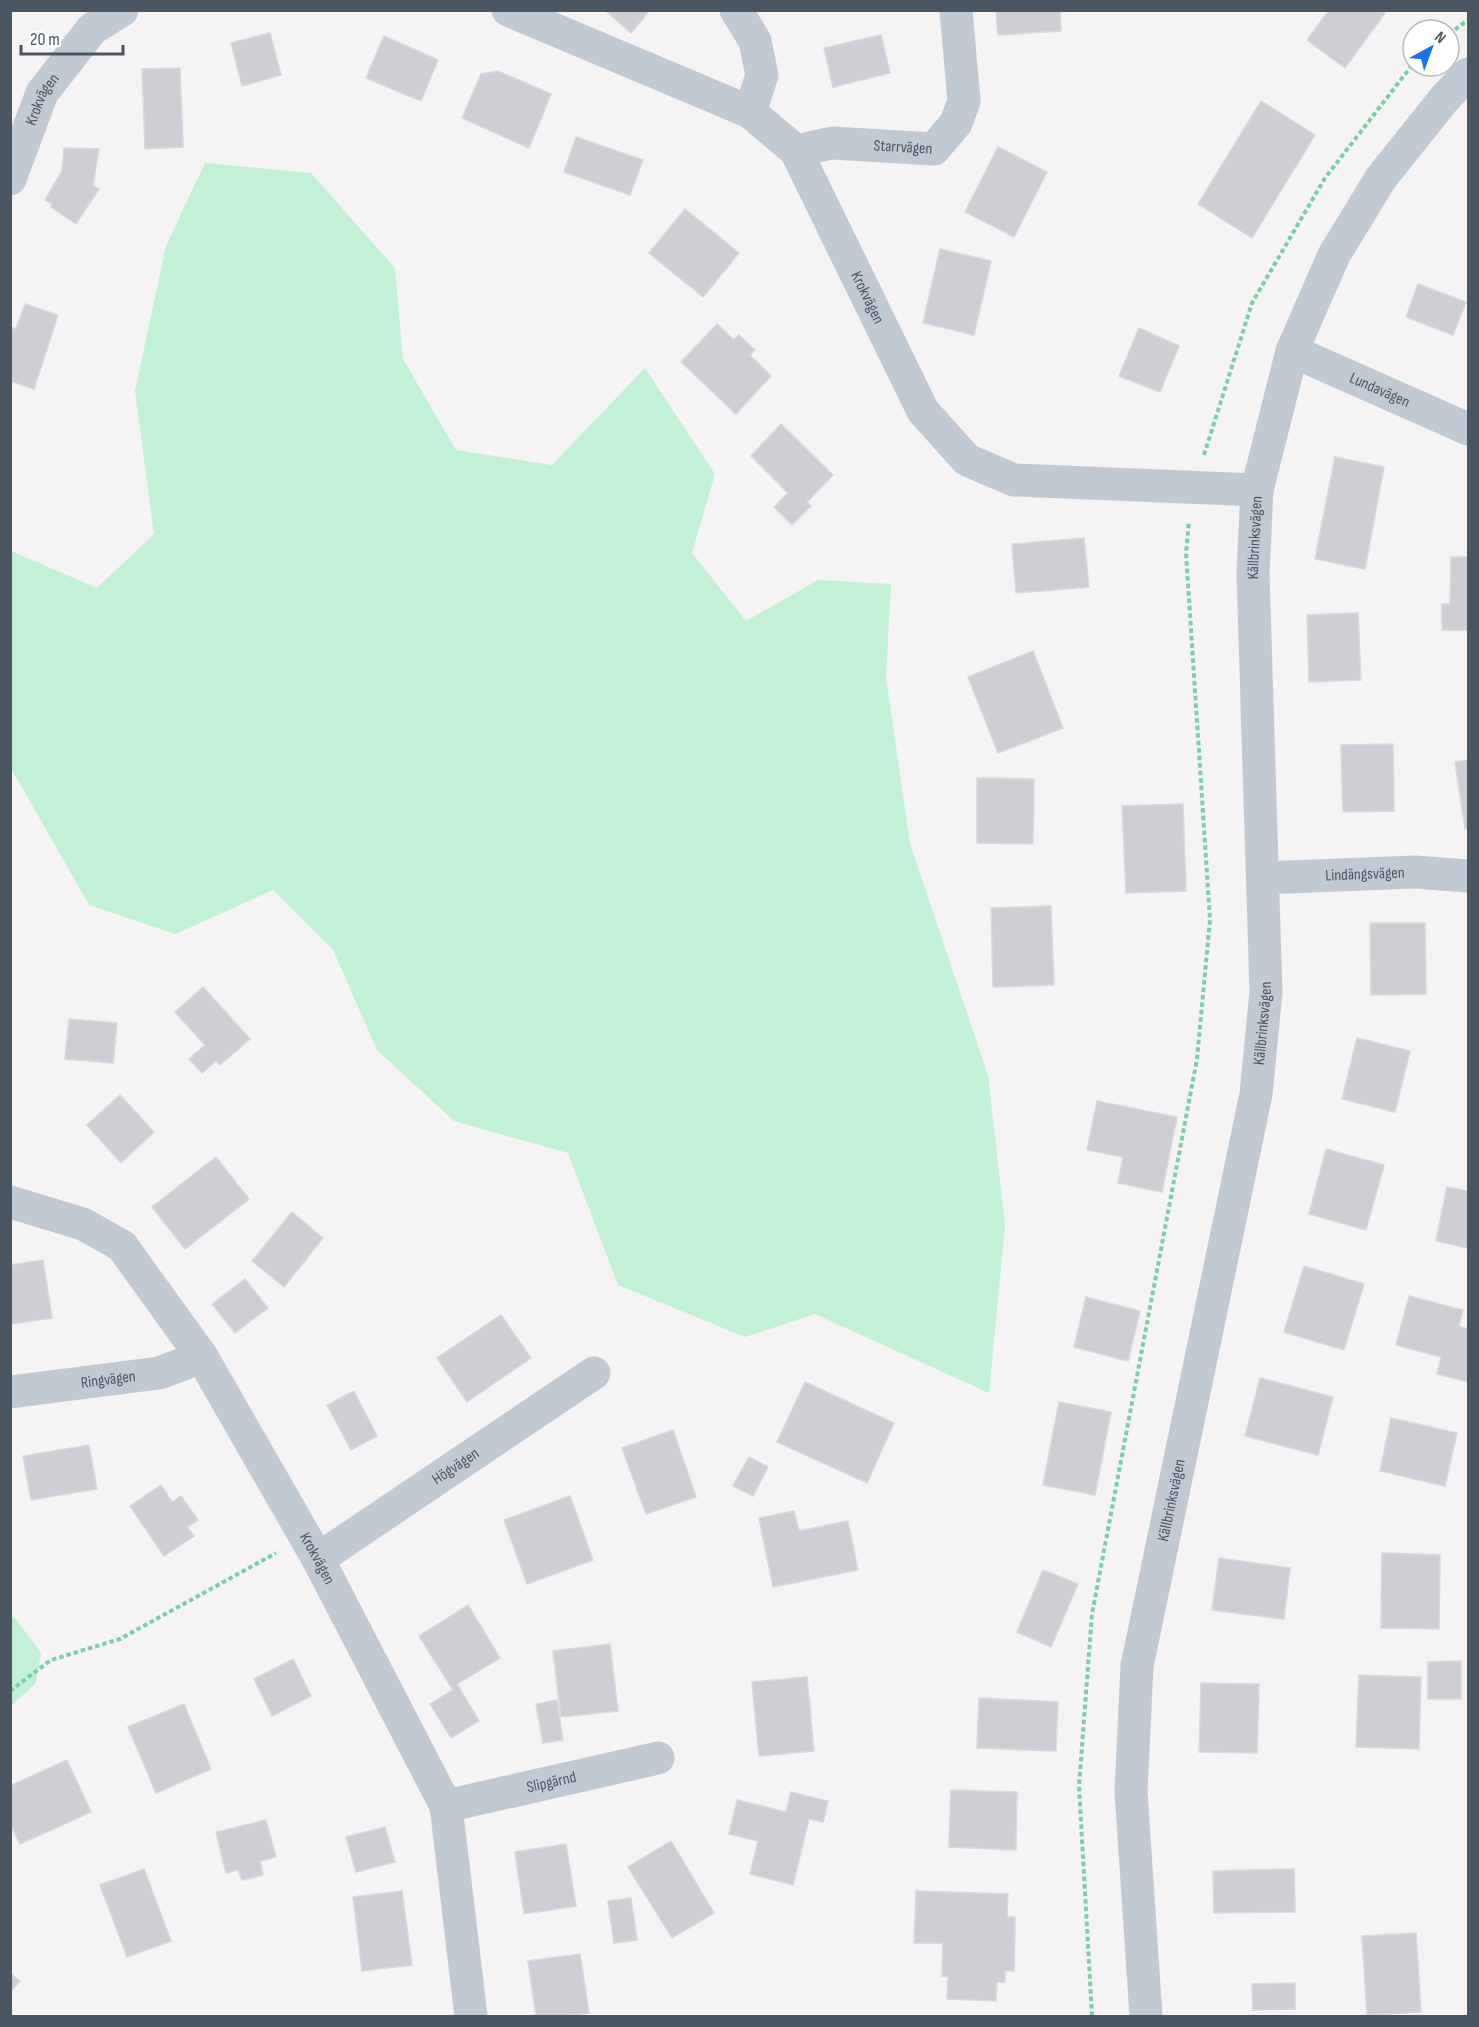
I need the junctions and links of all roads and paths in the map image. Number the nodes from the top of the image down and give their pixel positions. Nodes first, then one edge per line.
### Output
1 (122, 10) edge
2 (508, 10) edge
3 (736, 10) edge
4 (956, 10) edge
5 (1468, 74) edge
6 (1402, 78) edge
7 (750, 112) junction
8 (796, 151) junction
9 (10, 179) edge
10 (1292, 351) junction
11 (1468, 429) edge
12 (1193, 487) junction
13 (1257, 490) junction
14 (1468, 876) edge
15 (1263, 878) junction
16 (10, 1202) edge
17 (202, 1357) junction
18 (594, 1373) dead end
19 (10, 1392) edge
20 (311, 1547) junction
21 (10, 1691) edge
22 (658, 1758) dead end
23 (446, 1806) junction
24 (471, 2016) edge
25 (1092, 2016) edge
26 (1146, 2016) edge

1 - 9 street, Krokvägen
2 - 7 street, Krokvägen
3 - 7 street
4 - 8 street, Starrvägen
5 - 10 street, Källbrinksvägen
6 - 12 path
7 - 8 street, Krokvägen
8 - 12 street, Krokvägen
10 - 11 street, Lundavägen
10 - 13 street, Källbrinksvägen
12 - 13 street, Krokvägen
12 - 25 path
13 - 15 street, Källbrinksvägen
14 - 15 street, Lindängsvägen
15 - 26 street, Källbrinksvägen
16 - 17 street, Krokvägen
17 - 19 street, Ringvägen
17 - 20 street, Krokvägen
18 - 20 street, Högvägen
20 - 21 path
20 - 23 street, Krokvägen
22 - 23 street, Slipgärnd
23 - 24 street, Krokvägen

